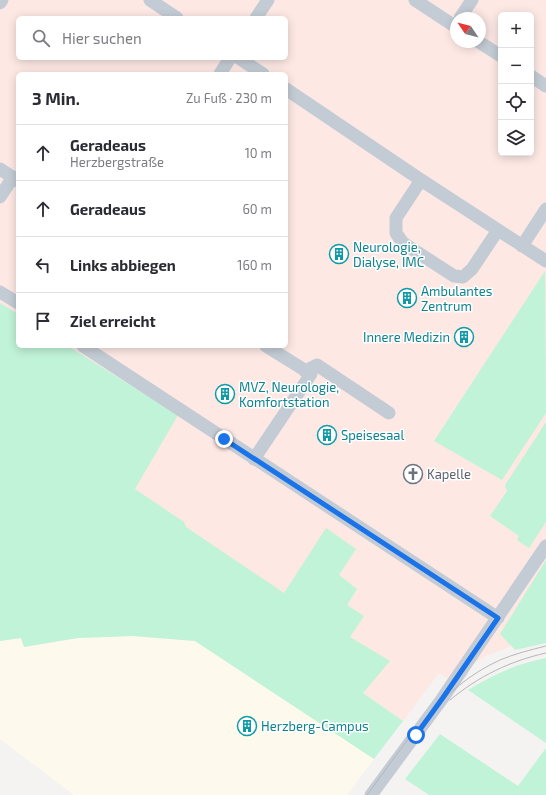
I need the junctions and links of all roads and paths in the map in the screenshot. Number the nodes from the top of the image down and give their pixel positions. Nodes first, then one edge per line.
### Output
1 (2, 0) edge
2 (150, 0) edge
3 (268, 0) edge
4 (415, 0) edge
5 (472, 0) edge
6 (0, 2) edge
7 (167, 5) edge
8 (464, 12) edge
9 (175, 16) edge
10 (257, 16) edge
11 (450, 20) edge
12 (486, 46) edge
13 (498, 54) edge
14 (229, 60) edge
15 (242, 60) edge
16 (221, 72) edge
17 (260, 72) edge
18 (534, 78) edge
19 (546, 86) edge
20 (288, 90) edge
21 (0, 169) edge
22 (16, 179) edge
23 (421, 180) junction
24 (0, 197) edge
25 (546, 209) edge
26 (498, 230) junction
27 (522, 246) junction
28 (546, 261) edge
29 (0, 292) edge
30 (16, 302) edge
31 (86, 348) edge
32 (269, 348) edge
33 (305, 371) junction
34 (389, 413) dead end
35 (254, 458) junction
36 (546, 546) edge
37 (498, 618) junction
38 (371, 795) edge

1 - 6 street
2 - 7 street
3 - 10 street
4 - 11 street
5 - 8 street
7 - 9 street
12 - 13 street
14 - 16 street
15 - 17 street
18 - 19 street
20 - 23 street
21 - 22 street
22 - 24 street
23 - 26 street
23 - 26 street
25 - 27 street
26 - 27 street
27 - 28 street
29 - 30 street
31 - 35 street
32 - 33 street
33 - 34 street
33 - 35 street
35 - 37 street
36 - 37 street
37 - 38 street

